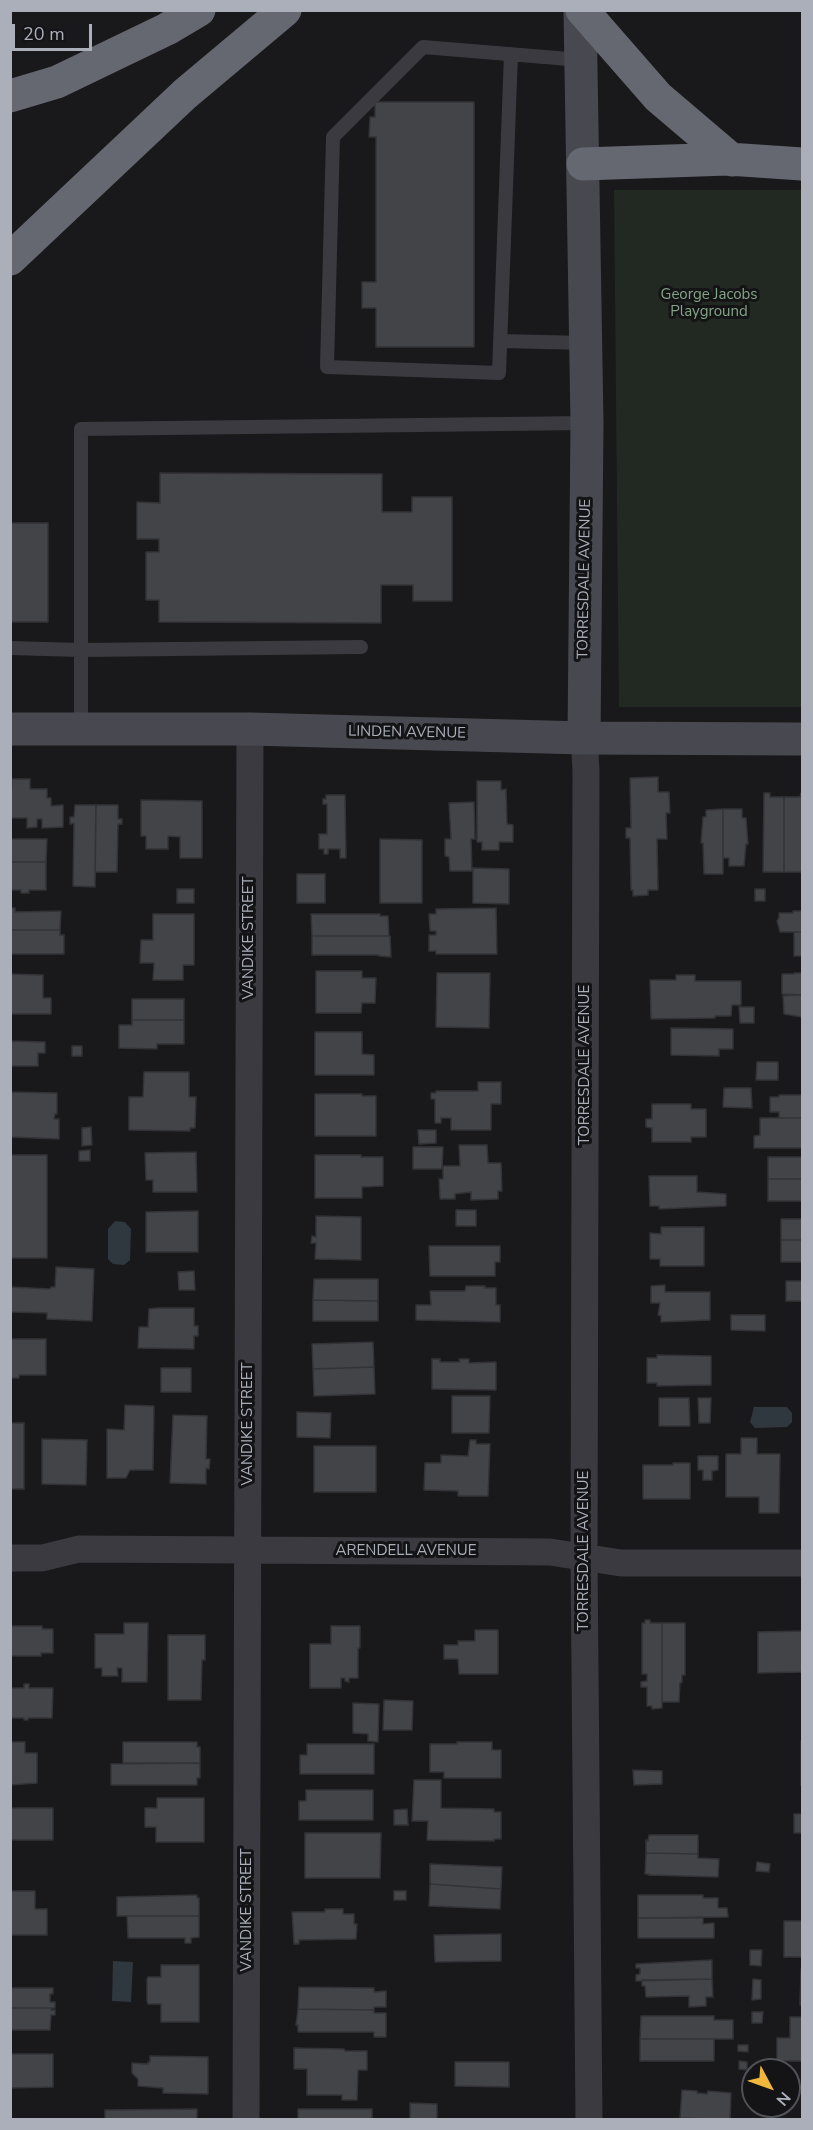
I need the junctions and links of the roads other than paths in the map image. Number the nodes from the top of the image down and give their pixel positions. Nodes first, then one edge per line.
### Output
1 (154, 10) edge
2 (199, 10) edge
3 (285, 10) edge
4 (581, 10) edge
5 (511, 54) junction
6 (581, 60) junction
7 (10, 76) edge
8 (10, 96) edge
9 (732, 159) junction
10 (583, 164) junction
11 (802, 164) edge
12 (10, 259) edge
13 (500, 340) junction
14 (586, 343) junction
15 (587, 423) junction
16 (361, 647) dead end
17 (10, 648) edge
18 (81, 650) junction
19 (10, 729) edge
20 (81, 729) junction
21 (250, 729) junction
22 (584, 738) junction
23 (802, 739) edge
24 (248, 1550) junction
25 (584, 1557) junction
26 (10, 1558) edge
27 (802, 1563) edge
28 (246, 2120) edge
29 (589, 2120) edge

1 - 7 highway
2 - 8 highway
3 - 12 highway
4 - 6 street, TORRESDALE AVENUE
4 - 9 highway
5 - 6 lane
5 - 13 lane
5 - 13 lane
6 - 10 street, TORRESDALE AVENUE
9 - 10 highway
9 - 11 highway
10 - 14 street, TORRESDALE AVENUE
13 - 14 lane
14 - 15 street, TORRESDALE AVENUE
15 - 18 lane
15 - 22 street, TORRESDALE AVENUE
16 - 18 lane
17 - 18 lane
18 - 20 lane
19 - 20 street, LINDEN AVENUE
20 - 21 street, LINDEN AVENUE
21 - 22 street, LINDEN AVENUE
21 - 24 street, VANDIKE STREET
22 - 23 street, LINDEN AVENUE
22 - 25 street, TORRESDALE AVENUE
24 - 25 street, ARENDELL AVENUE
24 - 26 street, ARENDELL AVENUE
24 - 28 street, VANDIKE STREET
25 - 27 street, ARENDELL AVENUE
25 - 29 street, TORRESDALE AVENUE

